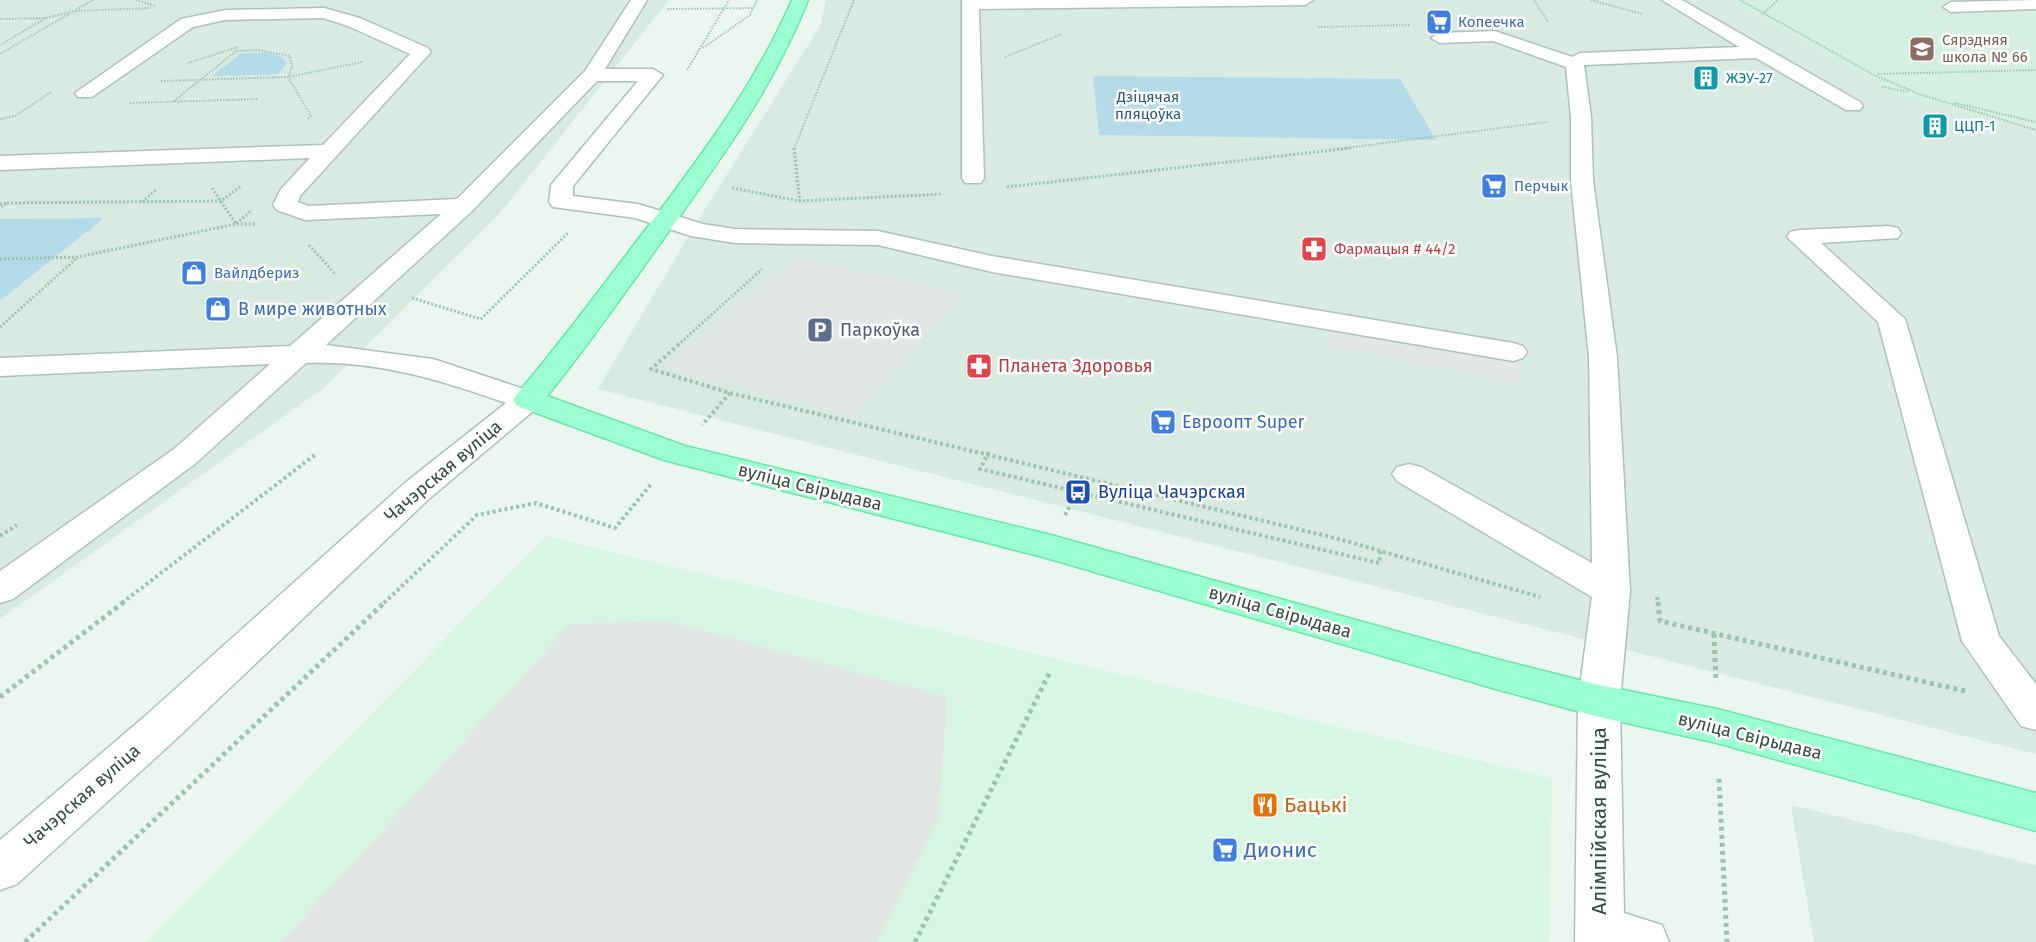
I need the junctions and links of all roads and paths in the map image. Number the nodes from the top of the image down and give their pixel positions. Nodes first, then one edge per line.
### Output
1 (93, 0) edge
2 (136, 0) edge
3 (639, 0) edge
4 (757, 0) edge
5 (801, 0) edge
6 (1305, 0) edge
7 (1670, 0) edge
8 (1740, 0) edge
9 (970, 2) edge
10 (2036, 4) edge
11 (1951, 7) dead end
12 (75, 11) junction
13 (46, 18) junction
14 (0, 19) edge
15 (1440, 38) dead end
16 (0, 45) edge
17 (243, 45) dead end
18 (700, 50) dead end
19 (236, 51) junction
20 (1760, 52) junction
21 (0, 54) edge
22 (372, 60) dead end
23 (1575, 64) junction
24 (2036, 70) edge
25 (592, 75) junction
26 (1874, 75) junction
27 (288, 77) junction
28 (201, 79) junction
29 (156, 81) dead end
30 (1875, 86) dead end
31 (85, 93) dead end
32 (1919, 94) junction
33 (258, 99) dead end
34 (173, 102) junction
35 (127, 103) dead end
36 (1853, 106) dead end
37 (1581, 117) junction
38 (2036, 122) edge
39 (304, 123) dead end
40 (2036, 130) edge
41 (330, 151) junction
42 (0, 163) edge
43 (973, 178) dead end
44 (732, 188) dead end
45 (1004, 188) dead end
46 (945, 194) dead end
47 (221, 201) dead end
48 (0, 206) edge
49 (464, 206) junction
50 (667, 220) junction
51 (259, 224) dead end
52 (1889, 233) dead end
53 (307, 242) dead end
54 (78, 257) junction
55 (0, 259) edge
56 (345, 269) dead end
57 (337, 276) junction
58 (329, 283) dead end
59 (0, 327) edge
60 (1513, 352) dead end
61 (302, 353) junction
62 (0, 367) edge
63 (730, 393) dead end
64 (528, 400) junction
65 (989, 452) junction
66 (316, 454) dead end
67 (1410, 474) dead end
68 (652, 483) dead end
69 (1381, 550) junction
70 (1655, 586) dead end
71 (0, 590) edge
72 (1611, 591) junction
73 (1542, 597) dead end
74 (1714, 634) junction
75 (1050, 672) dead end
76 (1716, 682) dead end
77 (0, 697) edge
78 (1599, 700) junction
79 (2033, 710) edge
80 (1719, 779) dead end
81 (2036, 812) edge
82 (0, 869) edge
83 (1614, 938) edge
84 (25, 942) edge
85 (915, 942) edge
86 (1727, 942) edge

1 - 12 path
2 - 12 path
3 - 25 street
4 - 18 path
5 - 50 main road, Чачэрская вуліца
6 - 9 street
7 - 20 street
8 - 26 path
9 - 43 street
10 - 11 street
12 - 13 path
12 - 21 path
13 - 14 path
13 - 16 path
15 - 23 street
17 - 19 path
19 - 27 path
19 - 28 path
20 - 23 street
20 - 36 street
22 - 27 path
23 - 37 street, Алімпійская вуліца
24 - 26 path
25 - 49 street
25 - 50 street
26 - 32 path
27 - 28 path
27 - 39 path
28 - 29 path
28 - 34 path
30 - 32 path
31 - 41 street
32 - 38 path
32 - 40 path
33 - 34 path
34 - 35 path
37 - 45 path
37 - 72 street, Алімпійская вуліца
41 - 42 street
41 - 49 street
44 - 46 path
47 - 48 path
49 - 61 street
50 - 60 street
50 - 64 main road, Чачэрская вуліца
51 - 54 path
52 - 79 street
53 - 57 path
54 - 55 path
54 - 59 path
56 - 57 path
57 - 58 path
61 - 62 street
61 - 64 street
61 - 71 street
63 - 65 path
64 - 78 main road, вуліца Свірыдава
64 - 82 street, Чачэрская вуліца
65 - 69 path
65 - 69 path
66 - 77 path
67 - 72 street
68 - 84 path
69 - 73 path
70 - 74 path
72 - 78 street, Алімпійская вуліца
74 - 76 path
74 - 79 path
75 - 85 path
78 - 81 main road, вуліца Свірыдава
78 - 83 street, Алімпійская вуліца
80 - 86 path

